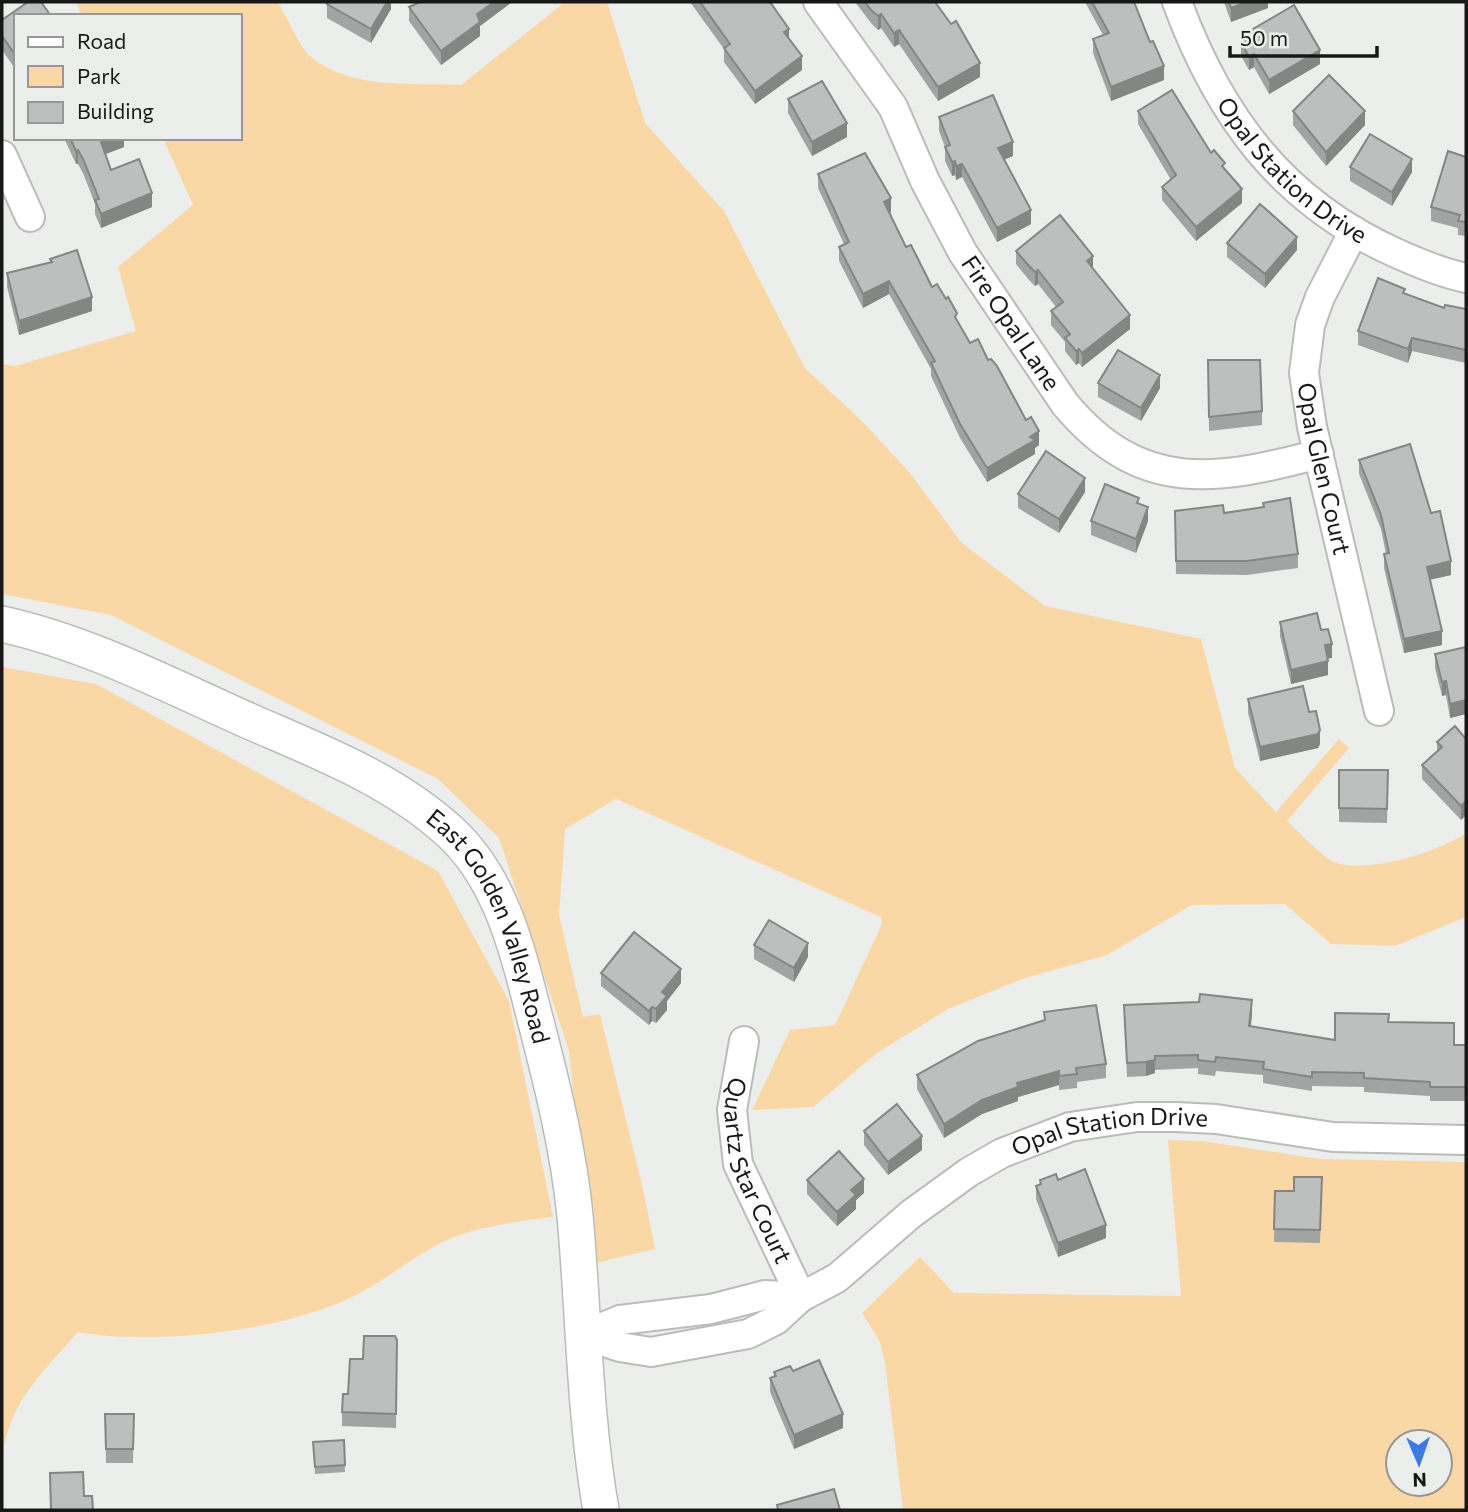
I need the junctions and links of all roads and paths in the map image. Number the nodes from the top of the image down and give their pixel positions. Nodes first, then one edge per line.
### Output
1 (818, 2) edge
2 (1177, 2) edge
3 (2, 155) edge
4 (30, 217) dead end
5 (1354, 231) junction
6 (1466, 278) edge
7 (1319, 454) junction
8 (2, 624) edge
9 (1379, 711) dead end
10 (744, 1041) dead end
11 (1466, 1140) edge
12 (801, 1297) junction
13 (584, 1335) junction
14 (601, 1510) edge

1 - 7 street, Fire Opal Lane
2 - 5 street, Opal Station Drive
3 - 4 street
5 - 6 street, Opal Station Drive
5 - 7 street, Opal Glen Court
7 - 9 street, Opal Glen Court
8 - 13 main road, East Golden Valley Road
10 - 12 street, Quartz Star Court
11 - 12 street, Opal Station Drive
12 - 13 street
13 - 14 main road, East Golden Valley Road

